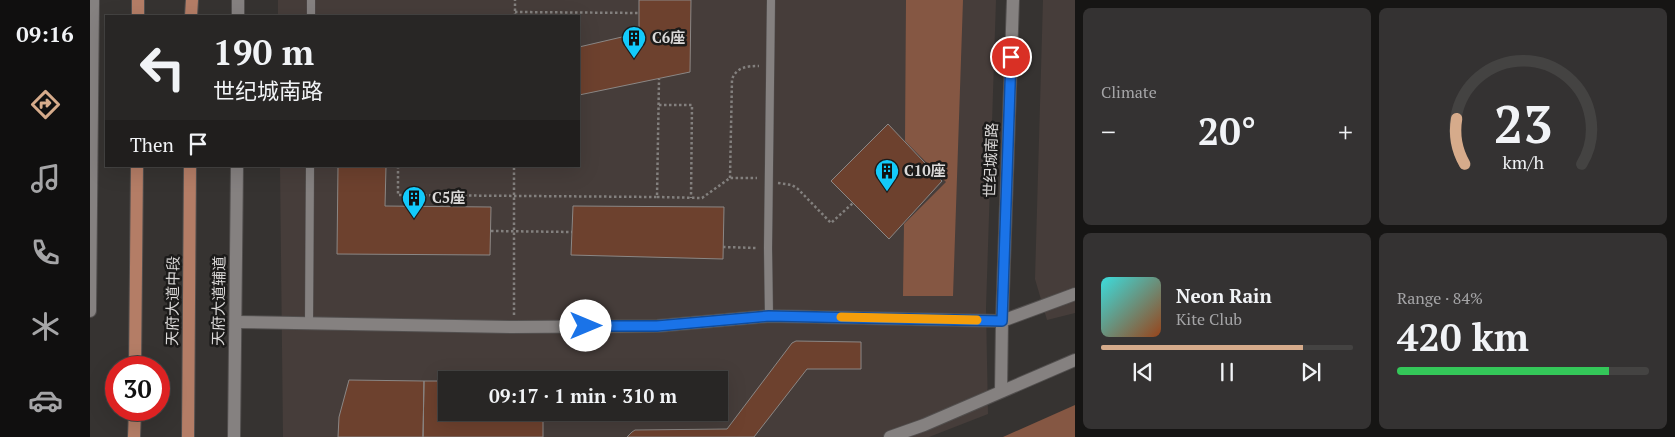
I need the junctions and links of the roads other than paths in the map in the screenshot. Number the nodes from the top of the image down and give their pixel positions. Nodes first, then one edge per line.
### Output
1 (93, 0) edge
2 (138, 0) edge
3 (192, 0) edge
4 (238, 0) edge
5 (312, 0) edge
6 (771, 0) edge
7 (1014, 0) edge
8 (138, 15) edge
9 (191, 15) edge
10 (238, 15) edge
11 (311, 15) edge
12 (137, 167) edge
13 (190, 167) edge
14 (237, 167) edge
15 (310, 167) edge
16 (1075, 294) edge
17 (90, 311) edge
18 (769, 316) junction
19 (1002, 321) junction
20 (236, 322) junction
21 (309, 323) junction
22 (135, 356) edge
23 (1075, 360) edge
24 (1001, 392) junction
25 (135, 421) edge
26 (134, 437) edge
27 (188, 437) edge
28 (234, 437) edge
29 (890, 437) edge

1 - 17 street
2 - 8 main road
3 - 9 main road
4 - 10 street
5 - 11 lane
6 - 18 lane
7 - 19 street, 世纪城南路
12 - 22 main road
13 - 27 main road, 天府大道中段
14 - 20 street, 天府大道辅道
15 - 21 lane
16 - 19 street
18 - 19 street
18 - 21 street
19 - 24 street, 世纪城南路
20 - 21 street
20 - 28 street, 天府大道辅道
23 - 24 street
24 - 29 street
25 - 26 main road

